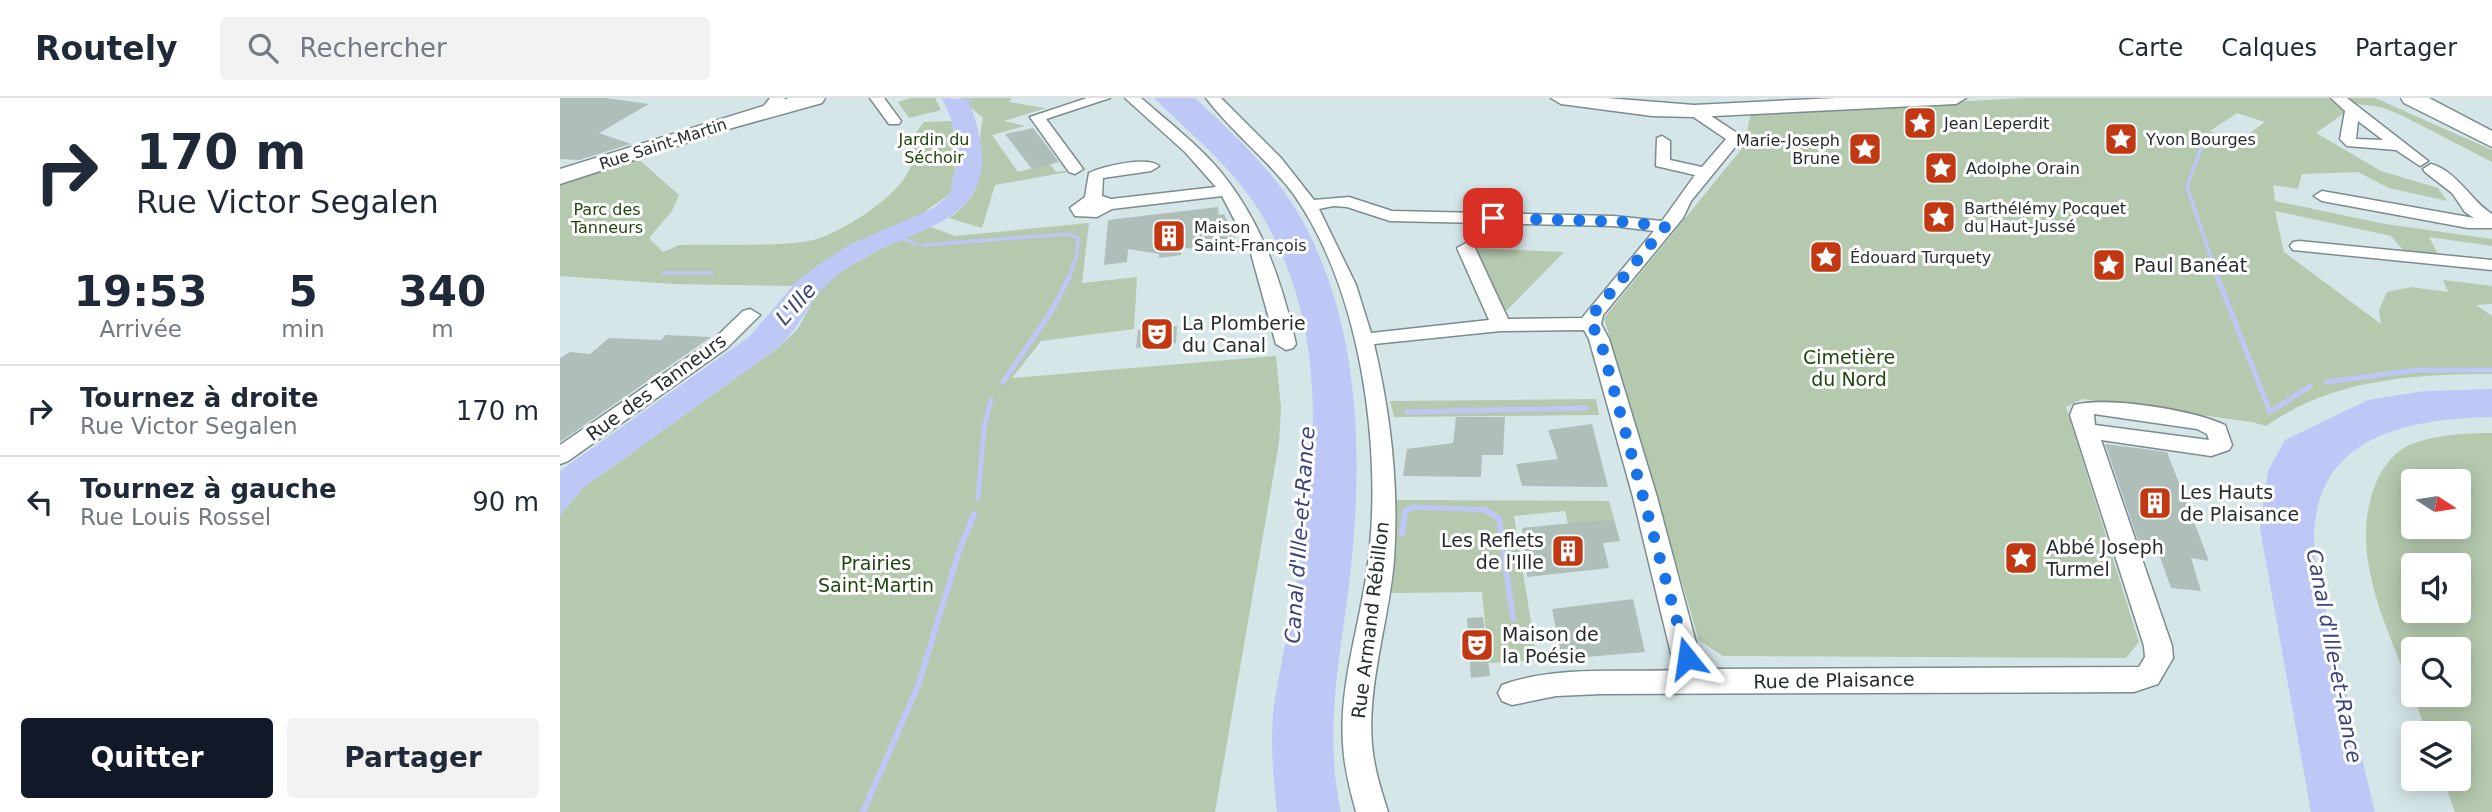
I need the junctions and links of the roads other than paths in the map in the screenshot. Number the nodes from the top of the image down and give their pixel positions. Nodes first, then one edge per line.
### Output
1 (802, 98) edge
2 (814, 98) edge
3 (877, 98) edge
4 (1103, 98) edge
5 (1132, 98) edge
6 (1213, 98) edge
7 (1561, 98) edge
8 (1956, 98) edge
9 (2338, 98) edge
10 (2399, 98) edge
11 (1586, 99) edge
12 (1901, 99) edge
13 (2432, 100) edge
14 (1773, 102) edge
15 (772, 105) edge
16 (2352, 110) junction
17 (1694, 111) junction
18 (894, 121) dead end
19 (2492, 127) edge
20 (2492, 133) edge
21 (2492, 140) edge
22 (1662, 141) dead end
23 (2400, 146) junction
24 (2425, 165) joint
25 (1151, 166) dead end
26 (1075, 169) dead end
27 (1706, 173) junction
28 (560, 177) edge
29 (1226, 191) junction
30 (2322, 196) dead end
31 (1100, 202) joint
32 (1309, 206) junction
33 (2492, 222) edge
34 (1665, 227) junction
35 (2299, 246) dead end
36 (1466, 248) dead end
37 (2492, 265) edge
38 (750, 316) dead end
39 (1591, 324) junction
40 (1501, 325) junction
41 (1363, 340) junction
42 (1286, 344) dead end
43 (2087, 431) junction
44 (560, 456) edge
45 (1692, 681) junction
46 (1512, 693) dead end
47 (1372, 812) edge

1 - 15 street, Rue Saint-Martin
2 - 15 main road, Rue Saint-Martin
3 - 18 street
4 - 26 street
5 - 29 street
6 - 32 street, Rue Armand Rébillon
7 - 11 street
8 - 12 street
9 - 16 street
10 - 13 main road
11 - 17 street
12 - 14 street
13 - 19 main road
13 - 20 main road
13 - 21 main road
14 - 17 street
15 - 28 main road, Rue Saint-Martin
16 - 23 street
16 - 23 street
17 - 27 street
22 - 27 street
23 - 24 street
24 - 33 street
25 - 31 street
27 - 34 street
29 - 31 street
29 - 42 street
30 - 33 street
32 - 34 street
32 - 41 street, Rue Armand Rébillon
34 - 39 street
35 - 37 street
36 - 40 street
38 - 44 street, Rue des Tanneurs
39 - 40 street
39 - 45 street
40 - 41 street
41 - 47 street, Rue Armand Rébillon
43 - 43 street
43 - 45 street, Rue de Plaisance
45 - 46 street

